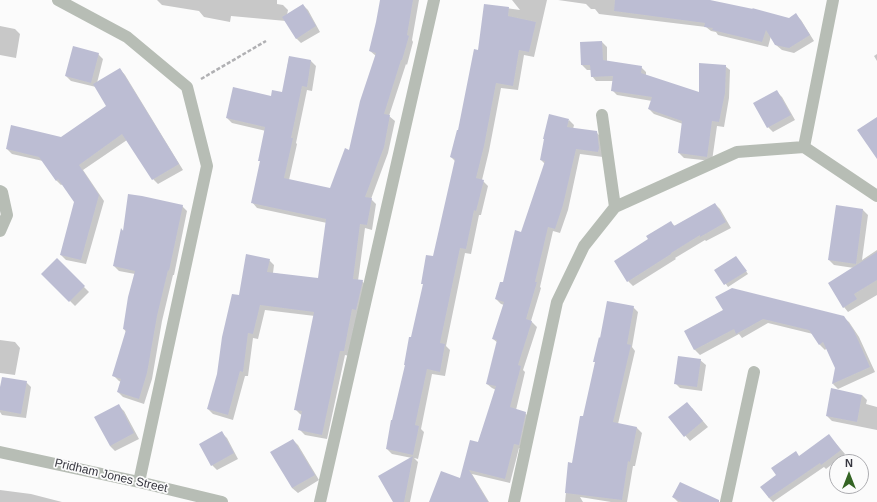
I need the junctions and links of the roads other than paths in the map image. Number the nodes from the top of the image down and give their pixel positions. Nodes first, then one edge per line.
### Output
1 (58, 0) edge
2 (434, 0) edge
3 (833, 0) edge
4 (602, 115) dead end
5 (804, 147) junction
6 (0, 191) edge
7 (877, 196) edge
8 (615, 207) junction
9 (0, 231) edge
10 (754, 372) dead end
11 (0, 452) edge
12 (139, 482) junction
13 (222, 502) edge
14 (320, 502) edge
15 (514, 502) edge
16 (726, 502) edge

1 - 12 street
2 - 14 street
3 - 5 street
4 - 8 street
5 - 7 street
5 - 8 street
6 - 9 street
8 - 15 street
10 - 16 street
11 - 12 street, Pridham Jones Street
12 - 13 street, Pridham Jones Street

